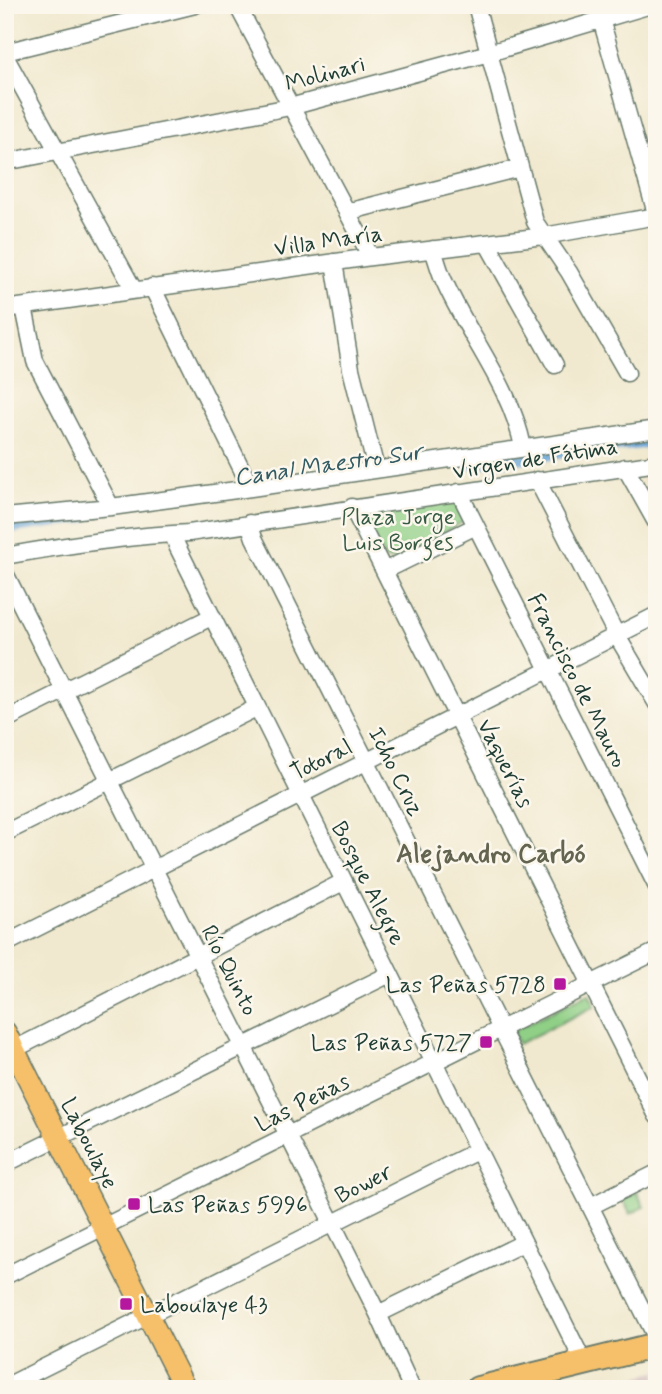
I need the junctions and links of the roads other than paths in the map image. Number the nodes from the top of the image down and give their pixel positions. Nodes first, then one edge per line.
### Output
1 (195, 5) edge
2 (237, 5) edge
3 (476, 5) edge
4 (651, 5) edge
5 (598, 12) edge
6 (489, 53) junction
7 (5, 54) edge
8 (290, 107) junction
9 (58, 152) junction
10 (5, 162) edge
11 (520, 168) junction
12 (348, 212) junction
13 (657, 216) edge
14 (544, 236) junction
15 (487, 243) junction
16 (433, 250) junction
17 (371, 257) junction
18 (334, 262) junction
19 (152, 288) junction
20 (134, 290) junction
21 (24, 307) junction
22 (5, 309) edge
23 (555, 365) dead end
24 (627, 373) dead end
25 (657, 429) edge
26 (523, 447) junction
27 (657, 463) edge
28 (625, 467) junction
29 (376, 469) junction
30 (537, 480) junction
31 (251, 488) junction
32 (459, 492) junction
33 (111, 506) junction
34 (352, 507) junction
35 (5, 517) edge
36 (249, 523) junction
37 (657, 524) edge
38 (476, 526) junction
39 (173, 534) junction
40 (5, 556) edge
41 (384, 572) junction
42 (5, 573) edge
43 (20, 603) junction
44 (5, 610) edge
45 (657, 615) edge
46 (211, 617) junction
47 (617, 636) junction
48 (549, 671) junction
49 (64, 690) junction
50 (657, 704) edge
51 (256, 708) junction
52 (457, 716) junction
53 (5, 720) edge
54 (367, 761) junction
55 (110, 781) junction
56 (299, 795) junction
57 (5, 833) edge
58 (153, 868) junction
59 (343, 883) junction
60 (657, 887) edge
61 (5, 944) edge
62 (657, 951) edge
63 (198, 957) junction
64 (390, 974) junction
65 (591, 984) junction
66 (501, 1027) junction
67 (8, 1045) edge
68 (243, 1046) junction
69 (433, 1062) junction
70 (657, 1116) edge
71 (287, 1135) junction
72 (58, 1138) junction
73 (477, 1151) junction
74 (5, 1164) edge
75 (657, 1172) edge
76 (591, 1206) junction
77 (332, 1224) junction
78 (103, 1227) junction
79 (523, 1243) junction
80 (5, 1276) edge
81 (378, 1314) junction
82 (149, 1316) junction
83 (657, 1339) edge
84 (657, 1345) edge
85 (657, 1360) edge
86 (584, 1363) junction
87 (5, 1387) edge
88 (185, 1389) edge
89 (412, 1389) edge
90 (478, 1389) edge
91 (541, 1389) edge

1 - 7 street
2 - 8 street
3 - 6 street
4 - 5 street, Molinari
5 - 6 street, Molinari
5 - 13 street
6 - 8 street, Molinari
6 - 11 street
7 - 9 street
8 - 9 street, Molinari
8 - 12 street
9 - 10 street, Molinari
9 - 20 street
11 - 12 street
11 - 14 street
12 - 17 street
13 - 14 street, Villa María
14 - 15 street, Villa María
14 - 24 street
15 - 16 street, Villa María
15 - 23 street
16 - 17 street, Villa María
16 - 26 street
17 - 18 street, Villa María
18 - 19 street, Villa María
18 - 29 street
19 - 20 street, Villa María
19 - 31 street
20 - 21 street, Villa María
21 - 22 street, Villa María
21 - 33 street
25 - 26 street, Virgen de Fátima
26 - 29 street, Virgen de Fátima
27 - 28 street, Virgen de Fátima
28 - 30 street, Virgen de Fátima
28 - 37 street
29 - 31 street, Virgen de Fátima
30 - 32 street, Virgen de Fátima
30 - 47 street
31 - 33 street, Virgen de Fátima
32 - 34 street, Virgen de Fátima
32 - 38 street, Francisco de Mauro
33 - 35 street, Virgen de Fátima
34 - 36 street, Virgen de Fátima
34 - 41 street, Vaquerías
36 - 39 street, Virgen de Fátima
36 - 54 street, Icho Cruz
38 - 41 street
38 - 48 street, Francisco de Mauro
39 - 40 street, Virgen de Fátima
39 - 46 street, Bosque Alegre
41 - 52 street, Vaquerías
42 - 43 street, Río Quinto
43 - 44 street
43 - 49 street, Río Quinto
45 - 47 street, Totoral
46 - 49 street
46 - 51 street, Bosque Alegre
47 - 48 street, Totoral
47 - 50 street
48 - 52 street, Totoral
48 - 60 street, Francisco de Mauro
49 - 53 street
49 - 55 street, Río Quinto
51 - 55 street
51 - 56 street, Bosque Alegre
52 - 54 street, Totoral
52 - 65 street, Vaquerías
54 - 56 street, Totoral
54 - 66 street, Icho Cruz
55 - 57 street
55 - 58 street, Río Quinto
56 - 58 street, Totoral
56 - 59 street, Bosque Alegre
58 - 61 street, Totoral
58 - 63 street, Río Quinto
59 - 63 street
59 - 64 street, Bosque Alegre
62 - 65 street, Las Peñas
63 - 67 street
63 - 68 street, Río Quinto
64 - 68 street
64 - 69 street, Bosque Alegre
65 - 66 street, Las Peñas
65 - 70 street, Vaquerías
66 - 69 street, Las Peñas
66 - 76 street, Icho Cruz
67 - 72 main road, Laboulaye
68 - 71 street, Río Quinto
68 - 72 street
69 - 71 street, Las Peñas
69 - 73 street, Bosque Alegre
71 - 77 street, Río Quinto
71 - 78 street, Las Peñas
72 - 74 street
72 - 78 main road, Laboulaye
73 - 77 street, Bower
73 - 79 street, Bosque Alegre
75 - 76 street
76 - 83 street, Icho Cruz
77 - 81 street, Río Quinto
77 - 82 street, Bower
78 - 80 street, Las Peñas
78 - 82 main road, Laboulaye
79 - 81 street
79 - 86 street, Bosque Alegre
81 - 89 street, Río Quinto
82 - 87 street, Bower
82 - 88 main road, Laboulaye
84 - 86 highway
85 - 91 highway
86 - 90 highway

